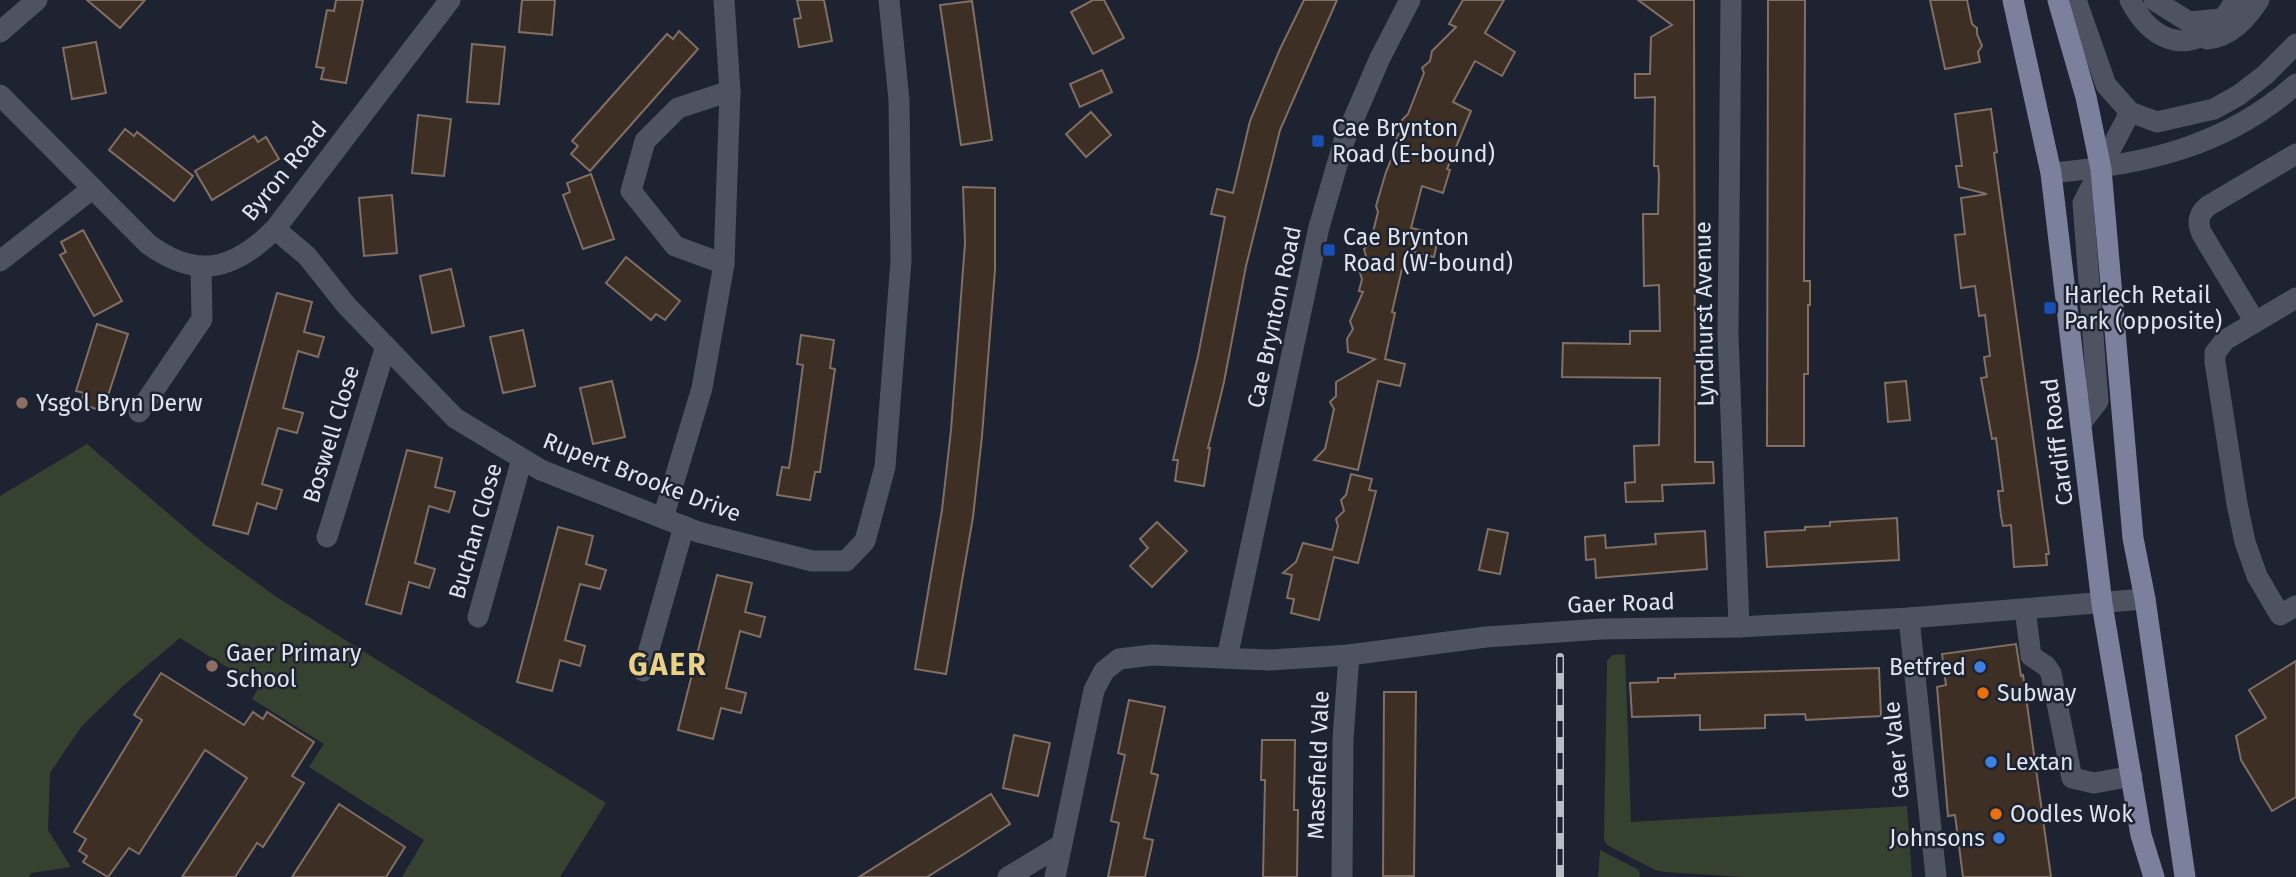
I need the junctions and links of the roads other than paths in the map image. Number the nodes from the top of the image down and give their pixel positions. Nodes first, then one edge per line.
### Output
1 (37, 0) edge
2 (450, 0) edge
3 (724, 0) edge
4 (890, 0) edge
5 (1410, 0) edge
6 (1731, 0) edge
7 (2013, 0) edge
8 (2058, 0) edge
9 (2076, 0) edge
10 (2130, 0) edge
11 (2154, 0) edge
12 (2236, 0) edge
13 (2259, 0) edge
14 (2223, 18) junction
15 (0, 32) edge
16 (2192, 41) junction
17 (2296, 44) edge
18 (2296, 84) edge
19 (730, 91) junction
20 (0, 95) edge
21 (2130, 113) junction
22 (2296, 155) edge
23 (2101, 169) junction
24 (2051, 173) junction
25 (93, 188) junction
26 (275, 229) junction
27 (0, 261) edge
28 (724, 264) junction
29 (201, 266) junction
30 (2296, 298) edge
31 (2255, 322) junction
32 (386, 346) junction
33 (139, 412) dead end
34 (2082, 422) junction
35 (522, 459) junction
36 (663, 518) junction
37 (684, 526) junction
38 (327, 537) dead end
39 (2146, 599) junction
40 (2102, 604) junction
41 (2296, 606) edge
42 (2025, 609) junction
43 (478, 617) dead end
44 (1909, 618) junction
45 (1739, 627) junction
46 (1349, 655) junction
47 (1227, 658) junction
48 (643, 671) dead end
49 (2132, 776) junction
50 (1061, 845) junction
51 (1008, 877) edge
52 (1055, 877) edge
53 (1342, 877) edge
54 (1936, 877) edge
55 (2154, 877) edge
56 (2185, 877) edge

1 - 15 street
2 - 26 street, Byron Road
3 - 19 street
4 - 37 street, Rupert Brooke Drive
5 - 47 street, Cae Brynton Road
6 - 45 street, Lyndhurst Avenue
7 - 24 main road, Cardiff Road
8 - 23 main road
9 - 21 street
10 - 16 street
11 - 14 street
12 - 14 street
13 - 16 street
14 - 16 street
17 - 21 street
18 - 23 street
19 - 28 street
19 - 28 street
20 - 25 street, Byron Road
21 - 23 street
22 - 31 street
23 - 24 street
23 - 34 street
23 - 39 main road
24 - 34 main road, Cardiff Road
25 - 27 street
25 - 29 street, Byron Road
26 - 29 street, Byron Road
26 - 32 street, Rupert Brooke Drive
28 - 36 street
29 - 33 street
30 - 31 street
31 - 41 street
32 - 35 street, Rupert Brooke Drive
32 - 38 street, Boswell Close
34 - 40 main road, Cardiff Road
35 - 36 street, Rupert Brooke Drive
35 - 43 street, Buchan Close
36 - 37 street, Rupert Brooke Drive
37 - 48 street
39 - 40 street, Gaer Road
39 - 56 main road
40 - 42 street, Gaer Road
40 - 49 main road, Cardiff Road
42 - 44 street, Gaer Road
42 - 49 street
44 - 45 street, Gaer Road
44 - 54 street, Gaer Vale
45 - 46 street, Gaer Road
46 - 47 street, Gaer Road
46 - 53 street, Masefield Vale
47 - 50 street, Gaer Road
49 - 55 main road, Cardiff Road
50 - 51 street
50 - 52 street

